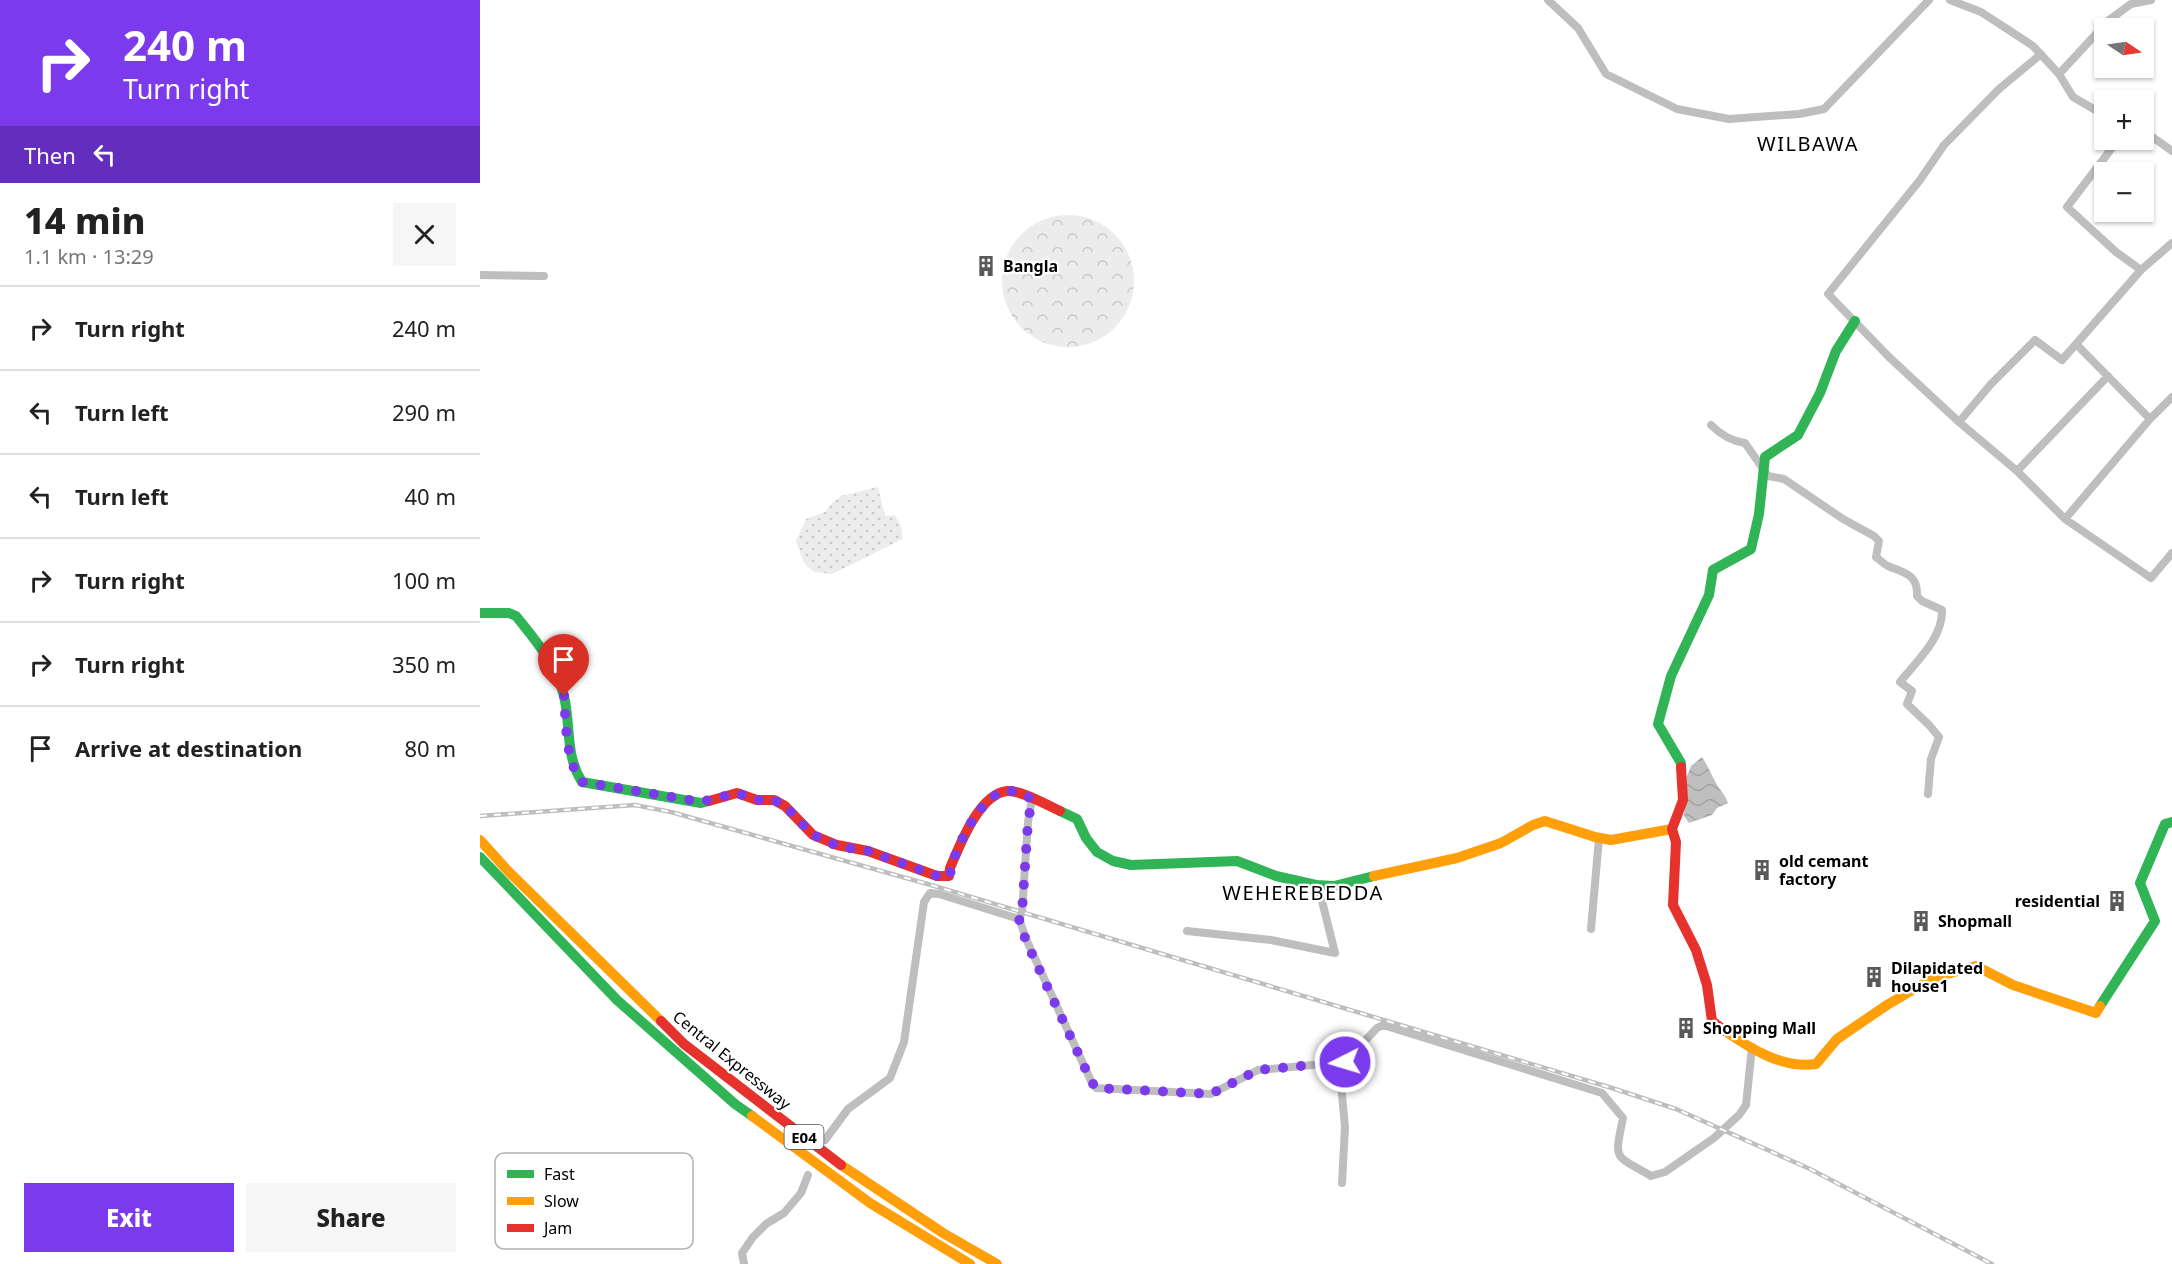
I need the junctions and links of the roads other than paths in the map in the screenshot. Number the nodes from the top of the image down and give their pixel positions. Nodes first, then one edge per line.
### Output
1 (1548, 0) edge
2 (1929, 0) edge
3 (1950, 0) edge
4 (2151, 0) edge
5 (2041, 54) junction
6 (2058, 74) junction
7 (2094, 109) edge
8 (2154, 138) edge
9 (2110, 150) edge
10 (2172, 151) edge
11 (2172, 243) edge
12 (2140, 270) junction
13 (480, 275) edge
14 (544, 276) dead end
15 (1855, 321) junction
16 (2076, 344) junction
17 (2108, 376) junction
18 (2172, 397) edge
19 (2150, 419) junction
20 (1959, 423) junction
21 (2017, 471) junction
22 (2065, 519) junction
23 (2172, 554) edge
24 (480, 613) edge
25 (1032, 799) junction
26 (2172, 822) edge
27 (1672, 828) junction
28 (1599, 838) junction
29 (480, 840) edge
30 (480, 857) edge
31 (1318, 885) junction
32 (1019, 919) junction
33 (1591, 929) dead end
34 (1187, 931) dead end
35 (1752, 1047) junction
36 (1345, 1062) junction
37 (825, 1140) dead end
38 (808, 1175) dead end
39 (1342, 1182) dead end
40 (744, 1264) edge
41 (970, 1264) edge
42 (997, 1264) edge

1 - 2 street
3 - 5 street
4 - 6 street
5 - 6 street
5 - 15 street
6 - 7 street
8 - 10 street
9 - 12 street
11 - 12 street
12 - 16 street
13 - 14 street
15 - 20 street
15 - 27 main road
16 - 17 street
16 - 20 street
17 - 19 street
17 - 21 street
18 - 19 street
19 - 22 street
20 - 21 street
21 - 22 street
22 - 23 street
24 - 25 main road
25 - 31 main road
25 - 32 street
26 - 35 main road
27 - 28 main road
27 - 35 main road
28 - 31 main road
28 - 33 street
29 - 42 main road, Central Expressway / E04
30 - 41 main road, Central Expressway / E04
31 - 34 street
32 - 36 street
32 - 37 street
35 - 36 street
36 - 39 street
38 - 40 street

